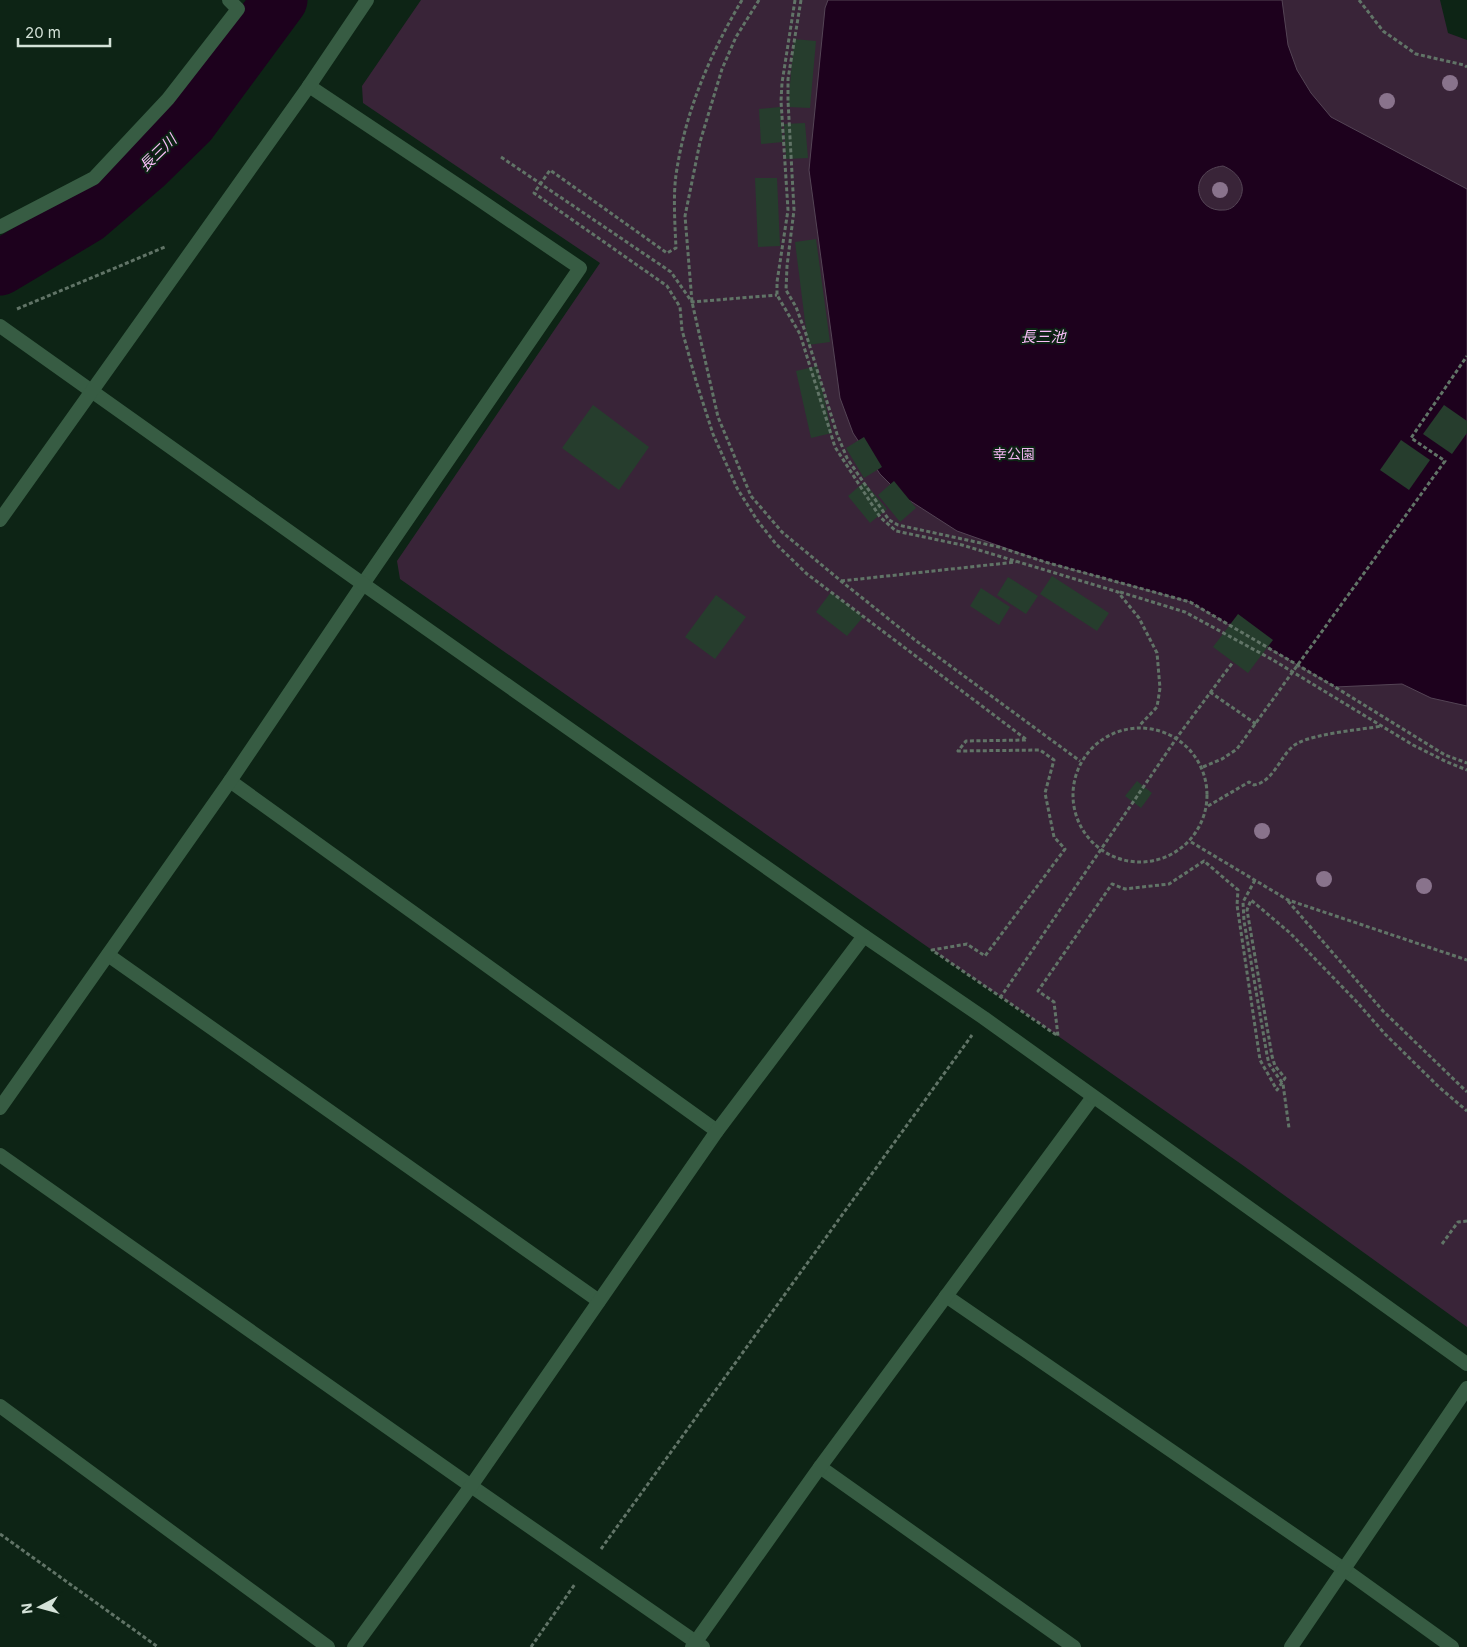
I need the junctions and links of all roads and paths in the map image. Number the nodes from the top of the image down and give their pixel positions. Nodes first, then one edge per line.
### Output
1 (229, 0) edge
2 (367, 0) edge
3 (742, 0) edge
4 (759, 0) edge
5 (795, 0) edge
6 (801, 0) edge
7 (1359, 0) edge
8 (1466, 66) edge
9 (309, 86) junction
10 (501, 157) dead end
11 (0, 227) edge
12 (172, 244) dead end
13 (777, 295) junction
14 (692, 302) junction
15 (9, 313) dead end
16 (0, 326) edge
17 (1467, 356) edge
18 (93, 392) junction
19 (0, 520) edge
20 (1019, 562) junction
21 (840, 581) junction
22 (363, 584) junction
23 (1118, 592) junction
24 (1233, 662) dead end
25 (1210, 692) junction
26 (1256, 724) junction
27 (1139, 726) junction
28 (1383, 726) junction
29 (1178, 736) junction
30 (1080, 761) junction
31 (1467, 763) edge
32 (1204, 767) junction
33 (1467, 770) edge
34 (230, 781) junction
35 (1208, 806) junction
36 (1191, 842) junction
37 (1100, 851) junction
38 (1255, 880) junction
39 (1288, 900) junction
40 (864, 936) junction
41 (108, 954) junction
42 (1467, 960) edge
43 (984, 1018) junction
44 (1467, 1092) edge
45 (1092, 1096) junction
46 (0, 1108) edge
47 (1467, 1111) edge
48 (1288, 1128) dead end
49 (717, 1131) junction
50 (0, 1155) edge
51 (1467, 1221) edge
52 (1442, 1244) dead end
53 (946, 1296) junction
54 (599, 1301) junction
55 (1467, 1364) edge
56 (1467, 1388) edge
57 (0, 1406) edge
58 (820, 1467) junction
59 (471, 1486) junction
60 (0, 1534) edge
61 (587, 1567) junction
62 (1345, 1570) junction
63 (697, 1645) edge
64 (158, 1647) edge
65 (328, 1647) edge
66 (354, 1647) edge
67 (531, 1647) edge
68 (1074, 1647) edge
69 (1291, 1647) edge
70 (1452, 1647) edge

1 - 11 street
2 - 9 street
3 - 47 path
4 - 14 path
5 - 13 path
6 - 31 path
7 - 8 path
9 - 18 street
9 - 22 street
10 - 14 path
12 - 15 path
13 - 14 path
13 - 20 path
14 - 21 path
16 - 18 street
17 - 26 path
18 - 19 street
18 - 22 street
20 - 21 path
20 - 23 path
21 - 30 path
22 - 34 street
22 - 40 street
23 - 27 path
23 - 28 path
24 - 25 path
25 - 26 path
25 - 29 path
26 - 32 path
27 - 29 path
27 - 30 path
28 - 33 path
28 - 35 path
29 - 32 path
29 - 37 path
30 - 37 path
32 - 35 path
34 - 41 street
34 - 49 street
35 - 36 path
36 - 37 path
36 - 38 path
37 - 43 path
38 - 39 path
38 - 48 path
39 - 42 path
39 - 44 path
40 - 43 street
40 - 49 street
41 - 46 street
41 - 54 street
43 - 45 street
43 - 61 path
45 - 53 street
45 - 55 street
49 - 54 street
50 - 59 street
51 - 52 path
53 - 58 street
53 - 62 street
54 - 59 street
56 - 62 street
57 - 65 street
58 - 63 street
58 - 68 street
59 - 61 street
59 - 66 street
60 - 64 path
61 - 63 street
61 - 67 path
62 - 69 street
62 - 70 street

